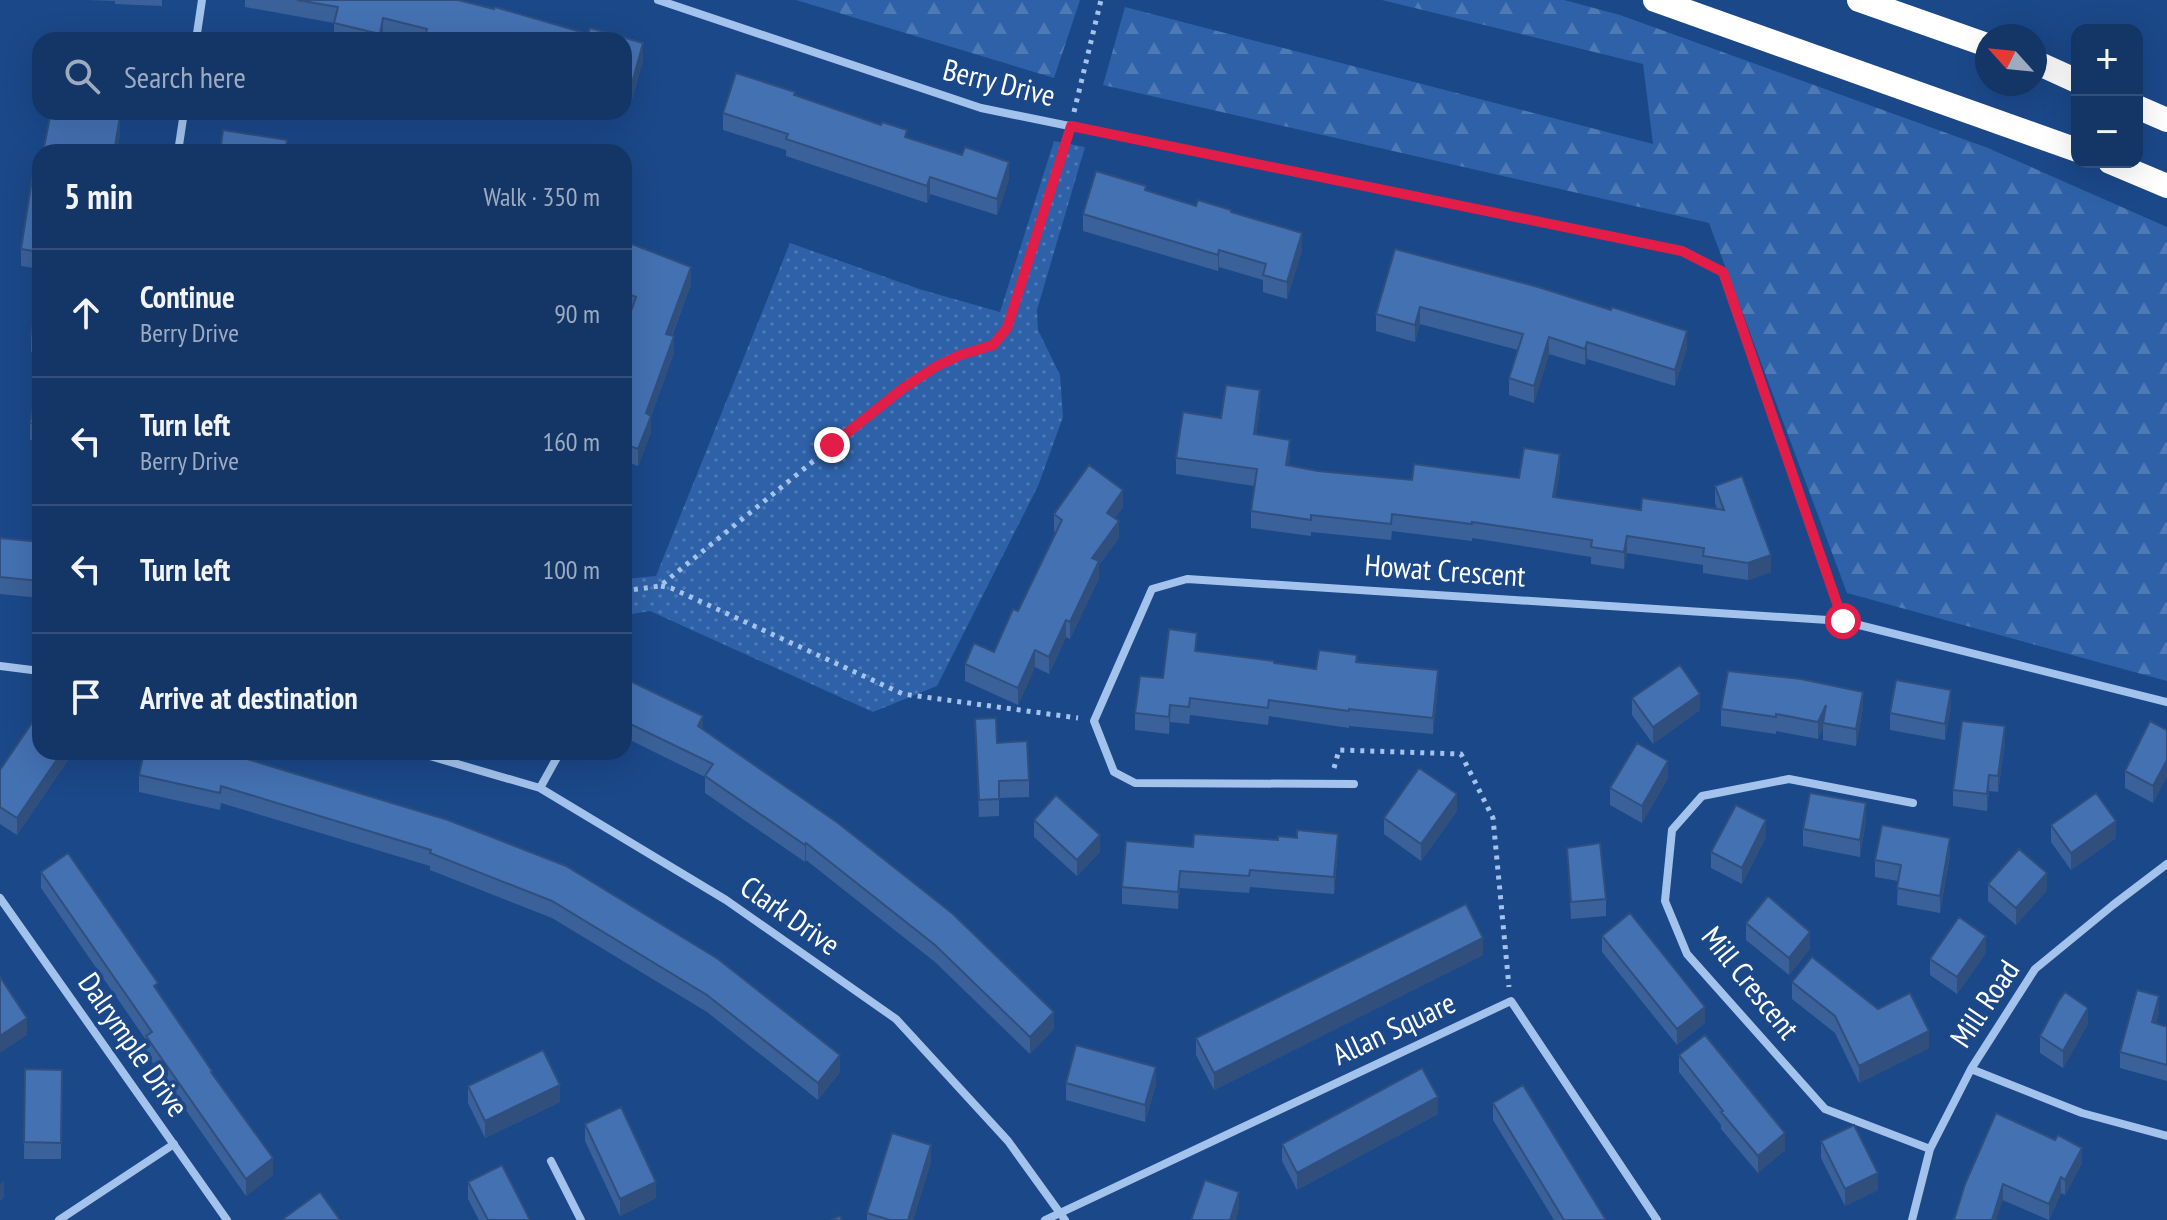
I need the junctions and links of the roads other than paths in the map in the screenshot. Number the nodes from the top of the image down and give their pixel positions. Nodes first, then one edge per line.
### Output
1 (202, 0) edge
2 (658, 0) edge
3 (1655, 0) edge
4 (1859, 0) edge
5 (197, 32) edge
6 (1975, 41) edge
7 (2047, 67) edge
8 (2071, 78) edge
9 (2143, 110) edge
10 (183, 120) edge
11 (2167, 120) edge
12 (179, 144) edge
13 (2071, 148) edge
14 (2124, 168) edge
15 (2167, 186) edge
16 (1843, 621) junction
17 (0, 666) edge
18 (32, 670) edge
19 (2167, 702) edge
20 (444, 760) edge
21 (556, 760) edge
22 (1354, 784) dead end
23 (540, 788) junction
24 (1913, 803) dead end
25 (2167, 864) edge
26 (0, 898) edge
27 (1971, 1069) junction
28 (2167, 1136) edge
29 (174, 1144) junction
30 (1930, 1149) junction
31 (551, 1161) dead end
32 (1062, 1216) edge
33 (59, 1220) edge
34 (227, 1220) edge
35 (581, 1220) edge
36 (1045, 1220) edge
37 (1657, 1220) edge
38 (1912, 1220) edge

1 - 5 street
2 - 16 street, Berry Drive
3 - 13 highway
4 - 6 highway
7 - 8 highway
9 - 11 highway
10 - 12 street
14 - 15 highway
16 - 19 street, Howat Crescent
16 - 22 street, Howat Crescent
17 - 18 street
20 - 23 street, Clark Drive
21 - 23 street
23 - 32 street, Clark Drive
24 - 30 street, Mill Crescent
25 - 27 street, Mill Road
26 - 29 street, Dalrymple Drive
27 - 28 street
27 - 30 street, Mill Road
29 - 33 street
29 - 34 street, Dalrymple Drive
30 - 38 street, Mill Road
31 - 35 street
32 - 36 street, Allan Square
32 - 37 street, Allan Square

